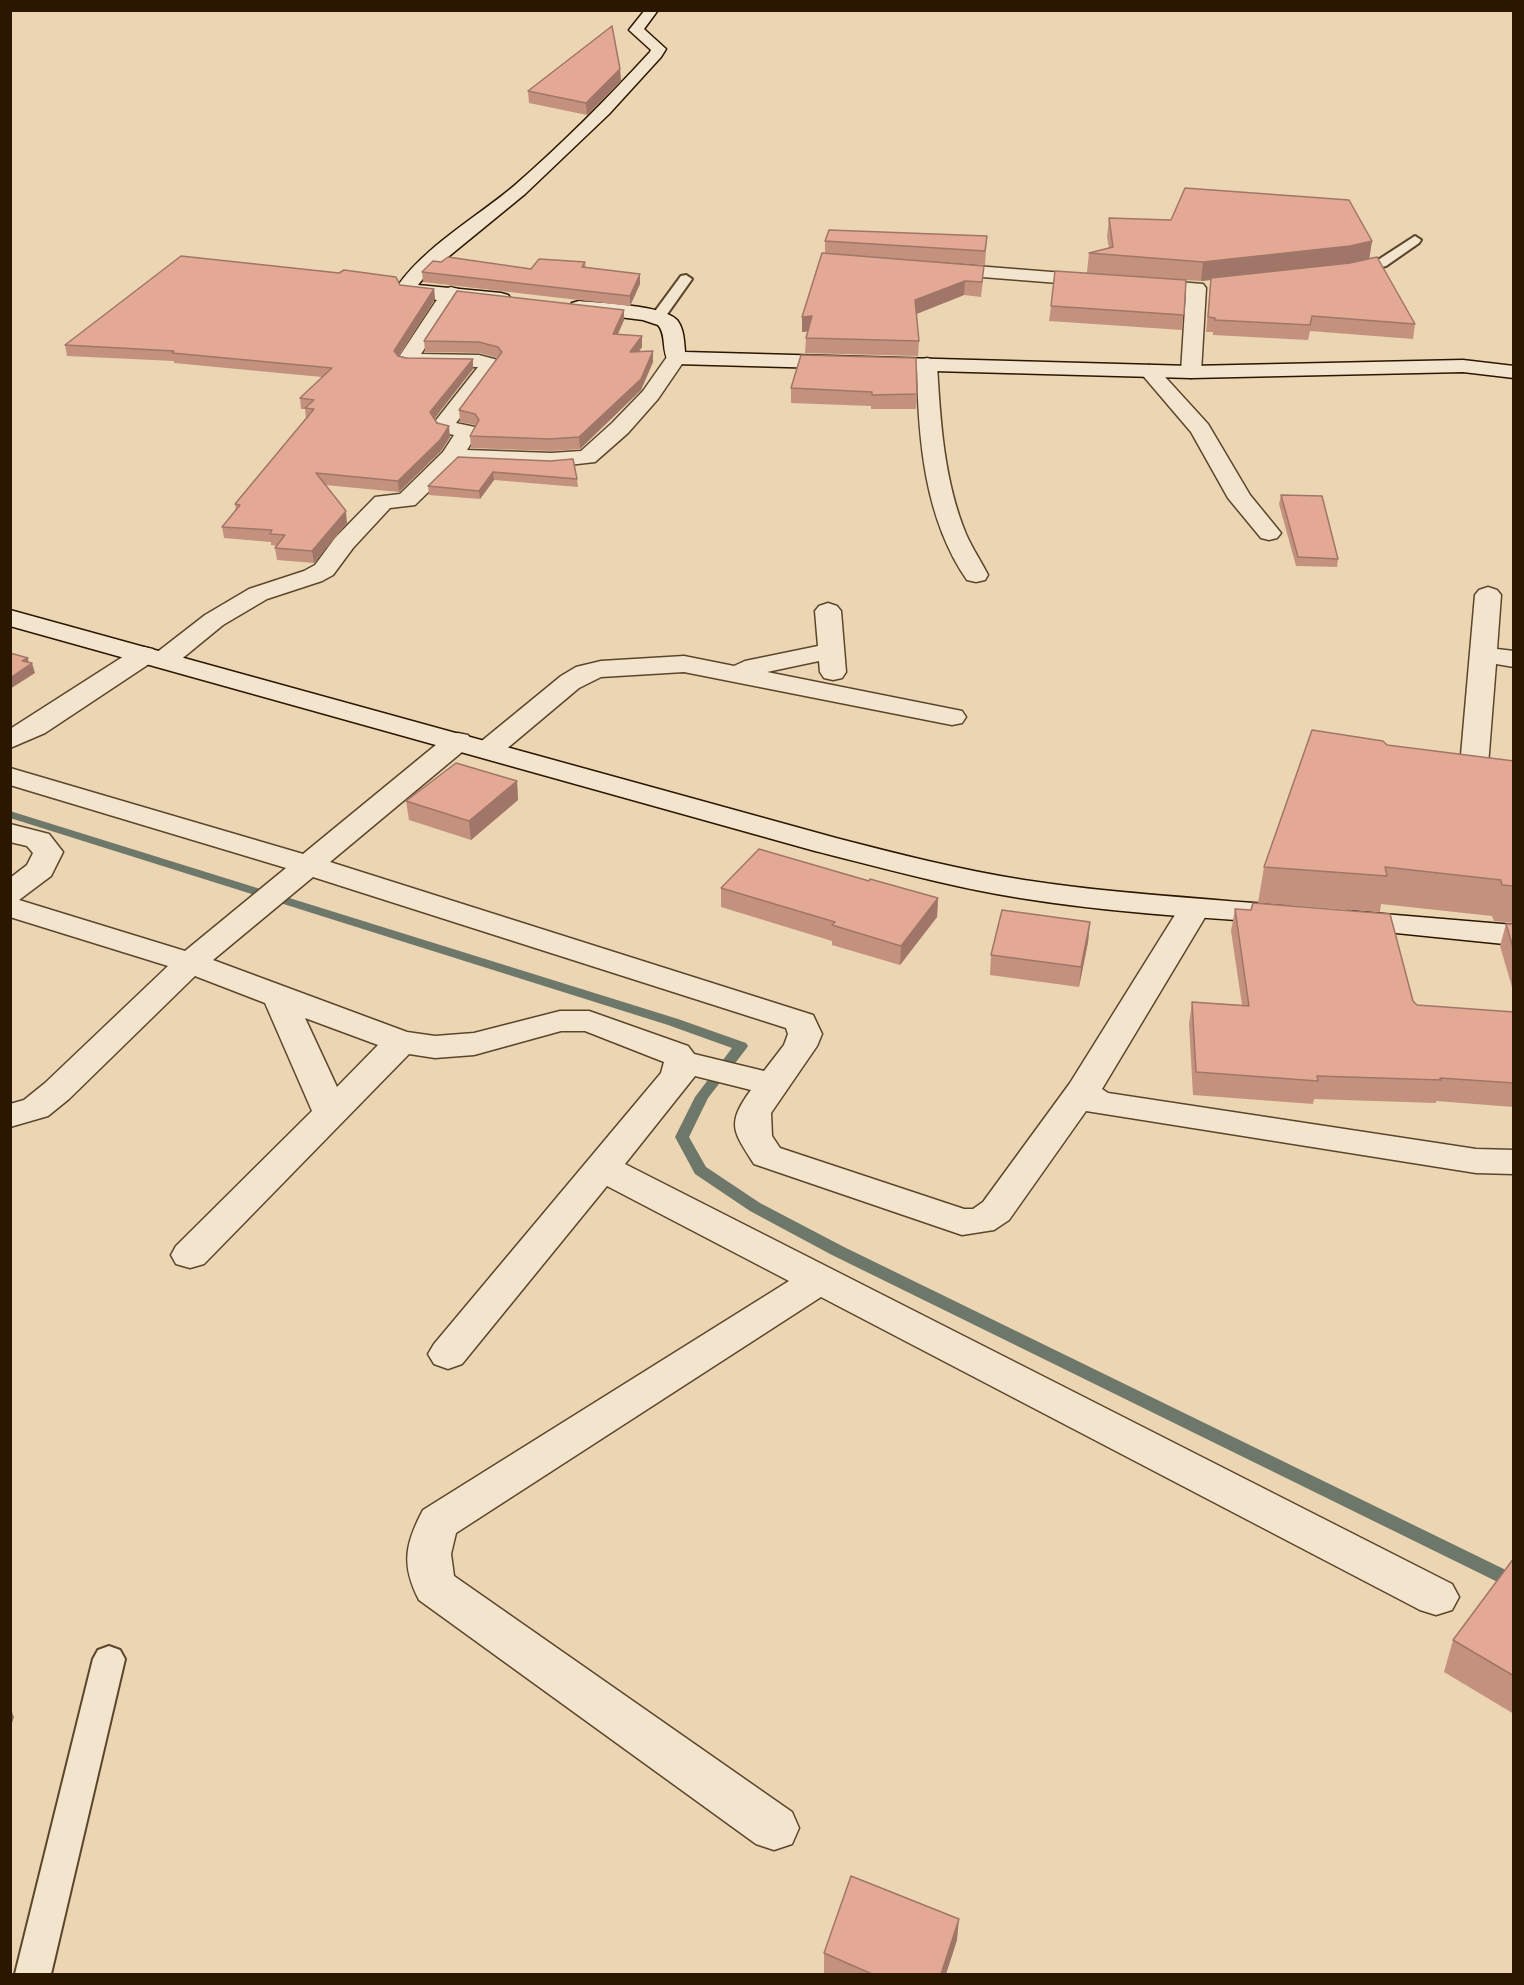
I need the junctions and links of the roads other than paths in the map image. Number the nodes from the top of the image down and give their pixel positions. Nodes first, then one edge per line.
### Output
1 (652, 10) edge
2 (1414, 240) dead end
3 (924, 268) edge
4 (1336, 272) edge
5 (686, 279) dead end
6 (451, 293) junction
7 (519, 301) edge
8 (565, 306) edge
9 (658, 317) junction
10 (676, 358) junction
11 (927, 364) junction
12 (1149, 371) junction
13 (1191, 372) junction
14 (1514, 372) edge
15 (452, 456) junction
16 (1269, 533) dead end
17 (976, 575) dead end
18 (1488, 595) dead end
19 (828, 611) dead end
20 (10, 618) edge
21 (831, 651) junction
22 (1485, 655) junction
23 (154, 657) junction
24 (1514, 659) edge
25 (729, 672) junction
26 (834, 693) junction
27 (952, 717) dead end
28 (10, 740) edge
29 (458, 741) junction
30 (488, 750) junction
31 (10, 776) edge
32 (1503, 784) edge
33 (10, 833) edge
34 (297, 873) junction
35 (10, 892) edge
36 (10, 907) edge
37 (1194, 909) junction
38 (1514, 935) edge
39 (190, 963) junction
40 (279, 997) junction
41 (401, 1042) junction
42 (692, 1064) junction
43 (763, 1083) junction
44 (1084, 1089) junction
45 (331, 1113) junction
46 (10, 1116) edge
47 (1514, 1162) edge
48 (602, 1168) junction
49 (190, 1255) dead end
50 (819, 1280) junction
51 (448, 1354) dead end
52 (1436, 1597) dead end
53 (109, 1659) dead end
54 (774, 1828) dead end
55 (33, 1974) edge

1 - 6 street
2 - 4 lane
3 - 13 street
5 - 9 lane
6 - 7 street
6 - 15 street
8 - 9 street
9 - 10 street
10 - 11 street
10 - 15 street
11 - 12 street
11 - 17 street
12 - 13 street
12 - 16 street
13 - 14 street
15 - 23 street
18 - 22 street
19 - 21 street
20 - 23 street
21 - 25 street
21 - 26 street
22 - 24 street
22 - 32 street
23 - 28 street
23 - 29 street
25 - 26 street
25 - 30 street
26 - 27 street
29 - 30 street
29 - 34 street
30 - 37 street
31 - 34 street
33 - 35 street
34 - 39 street
34 - 43 street
36 - 39 street
37 - 38 street
37 - 44 street
39 - 40 street
39 - 46 street
40 - 41 street
40 - 45 street
41 - 42 street
41 - 45 street
42 - 43 street
42 - 48 street
43 - 44 street
44 - 47 street
45 - 49 street
48 - 50 street
48 - 51 street
50 - 52 street
50 - 54 street
53 - 55 lane

